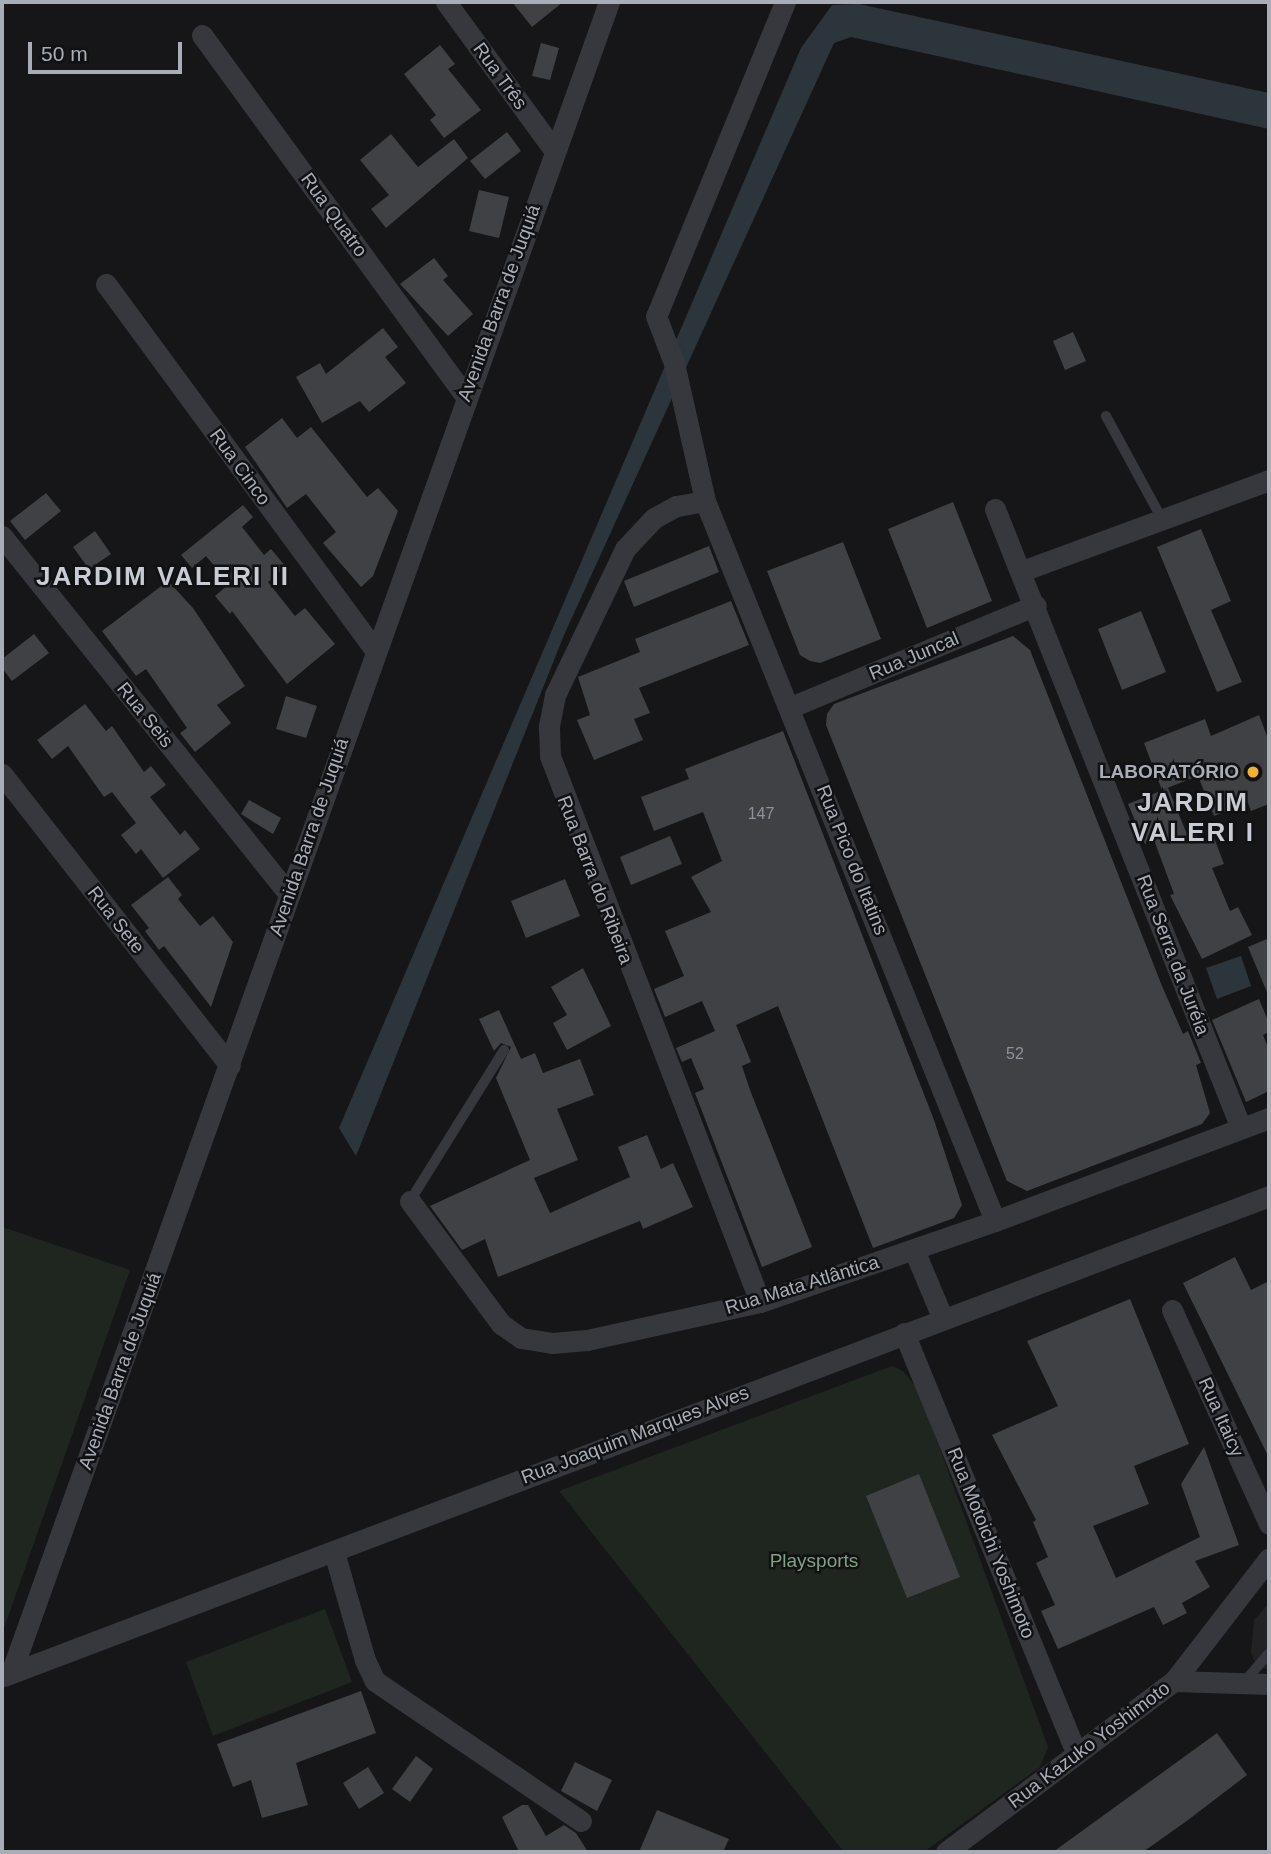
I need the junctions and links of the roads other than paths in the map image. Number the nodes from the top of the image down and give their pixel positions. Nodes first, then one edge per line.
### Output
1 (446, 2) edge
2 (609, 2) edge
3 (785, 2) edge
4 (202, 35) dead end
5 (554, 150) junction
6 (106, 284) dead end
7 (466, 396) junction
8 (1105, 416) dead end
9 (1269, 480) edge
10 (705, 501) junction
11 (995, 509) dead end
12 (1162, 519) junction
13 (2, 536) edge
14 (1022, 571) junction
15 (1036, 605) junction
16 (375, 650) junction
17 (791, 707) junction
18 (2, 774) edge
19 (289, 894) junction
20 (504, 1050) dead end
21 (230, 1066) junction
22 (1269, 1118) edge
23 (1241, 1128) junction
24 (1269, 1196) edge
25 (410, 1201) joint
26 (995, 1221) junction
27 (914, 1250) junction
28 (760, 1301) junction
29 (1172, 1310) dead end
30 (943, 1319) junction
31 (904, 1333) junction
32 (1269, 1524) edge
33 (334, 1552) junction
34 (1269, 1558) edge
35 (1269, 1653) edge
36 (6, 1675) edge
37 (1174, 1681) junction
38 (1244, 1682) junction
39 (1269, 1684) edge
40 (1077, 1754) junction
41 (581, 1821) dead end
42 (946, 1852) edge

1 - 5 street, Rua Três
2 - 5 street, Avenida Barra de Juquiá
3 - 10 street, Rua Pico do Itatins
4 - 7 street, Rua Quatro
5 - 7 street, Avenida Barra de Juquiá
6 - 16 street, Rua Cinco
7 - 16 street, Avenida Barra de Juquiá
8 - 12 lane
9 - 12 street
10 - 17 street, Rua Pico do Itatins
10 - 28 street, Rua Barra do Ribeira
11 - 14 street, Rua Serra da Juréia
12 - 14 street
13 - 19 street, Rua Seis
14 - 15 street, Rua Serra da Juréia
15 - 17 street, Rua Juncal
15 - 23 street, Rua Serra da Juréia
16 - 19 street, Avenida Barra de Juquiá
17 - 26 street, Rua Pico do Itatins
18 - 21 street, Rua Sete
19 - 21 street, Avenida Barra de Juquiá
20 - 25 lane
21 - 36 street, Avenida Barra de Juquiá
22 - 23 street, Rua Mata Atlântica
23 - 26 street, Rua Mata Atlântica
24 - 30 street, Rua Joaquim Marques Alves
25 - 28 street, Rua Mata Atlântica
26 - 27 street, Rua Mata Atlântica
27 - 28 street, Rua Mata Atlântica
27 - 30 street
29 - 32 street, Rua Itaicy
30 - 31 street, Rua Joaquim Marques Alves
31 - 33 street, Rua Joaquim Marques Alves
31 - 40 street, Rua Motoichi Yoshimoto
33 - 36 street, Rua Joaquim Marques Alves
33 - 41 street
34 - 37 street, Rua Kazuko Yoshimoto
35 - 38 lane
37 - 38 street
37 - 40 street, Rua Kazuko Yoshimoto
38 - 39 street
40 - 42 street, Rua Kazuko Yoshimoto

